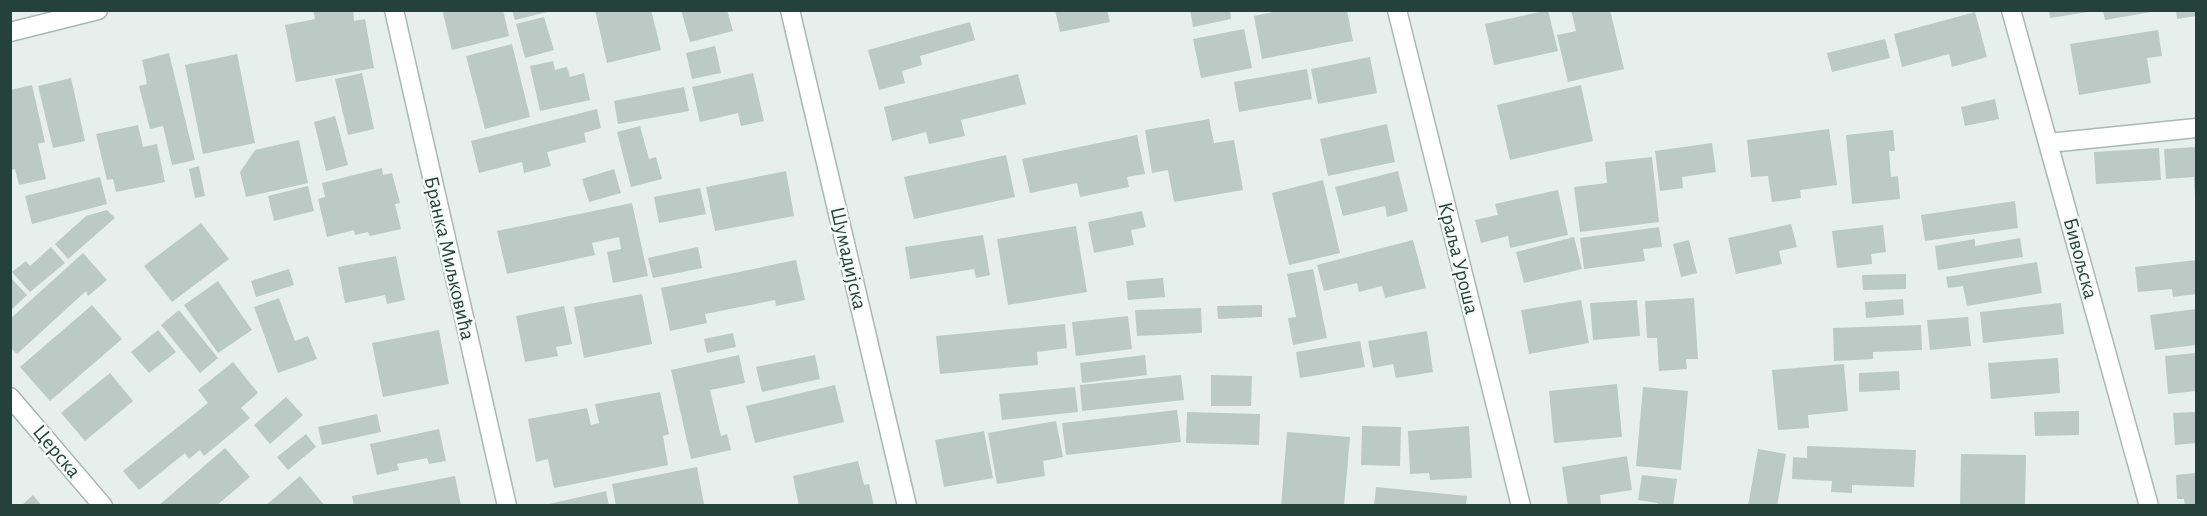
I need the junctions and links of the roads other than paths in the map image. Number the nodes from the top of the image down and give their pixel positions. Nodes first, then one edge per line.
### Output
1 (98, 10) edge
2 (394, 10) edge
3 (790, 10) edge
4 (1397, 10) edge
5 (2011, 10) edge
6 (38, 18) edge
7 (10, 32) edge
8 (2196, 128) edge
9 (2049, 143) junction
10 (10, 397) edge
11 (103, 506) edge
12 (507, 506) edge
13 (907, 506) edge
14 (1521, 506) edge
15 (2149, 506) edge

1 - 6 street
2 - 12 street, Бранка Миљковића
3 - 13 street, Шумадијска
4 - 14 street, Краља Уроша
5 - 9 street, Бивољска
6 - 7 street
8 - 9 street
9 - 15 street, Бивољска
10 - 11 street, Церска

